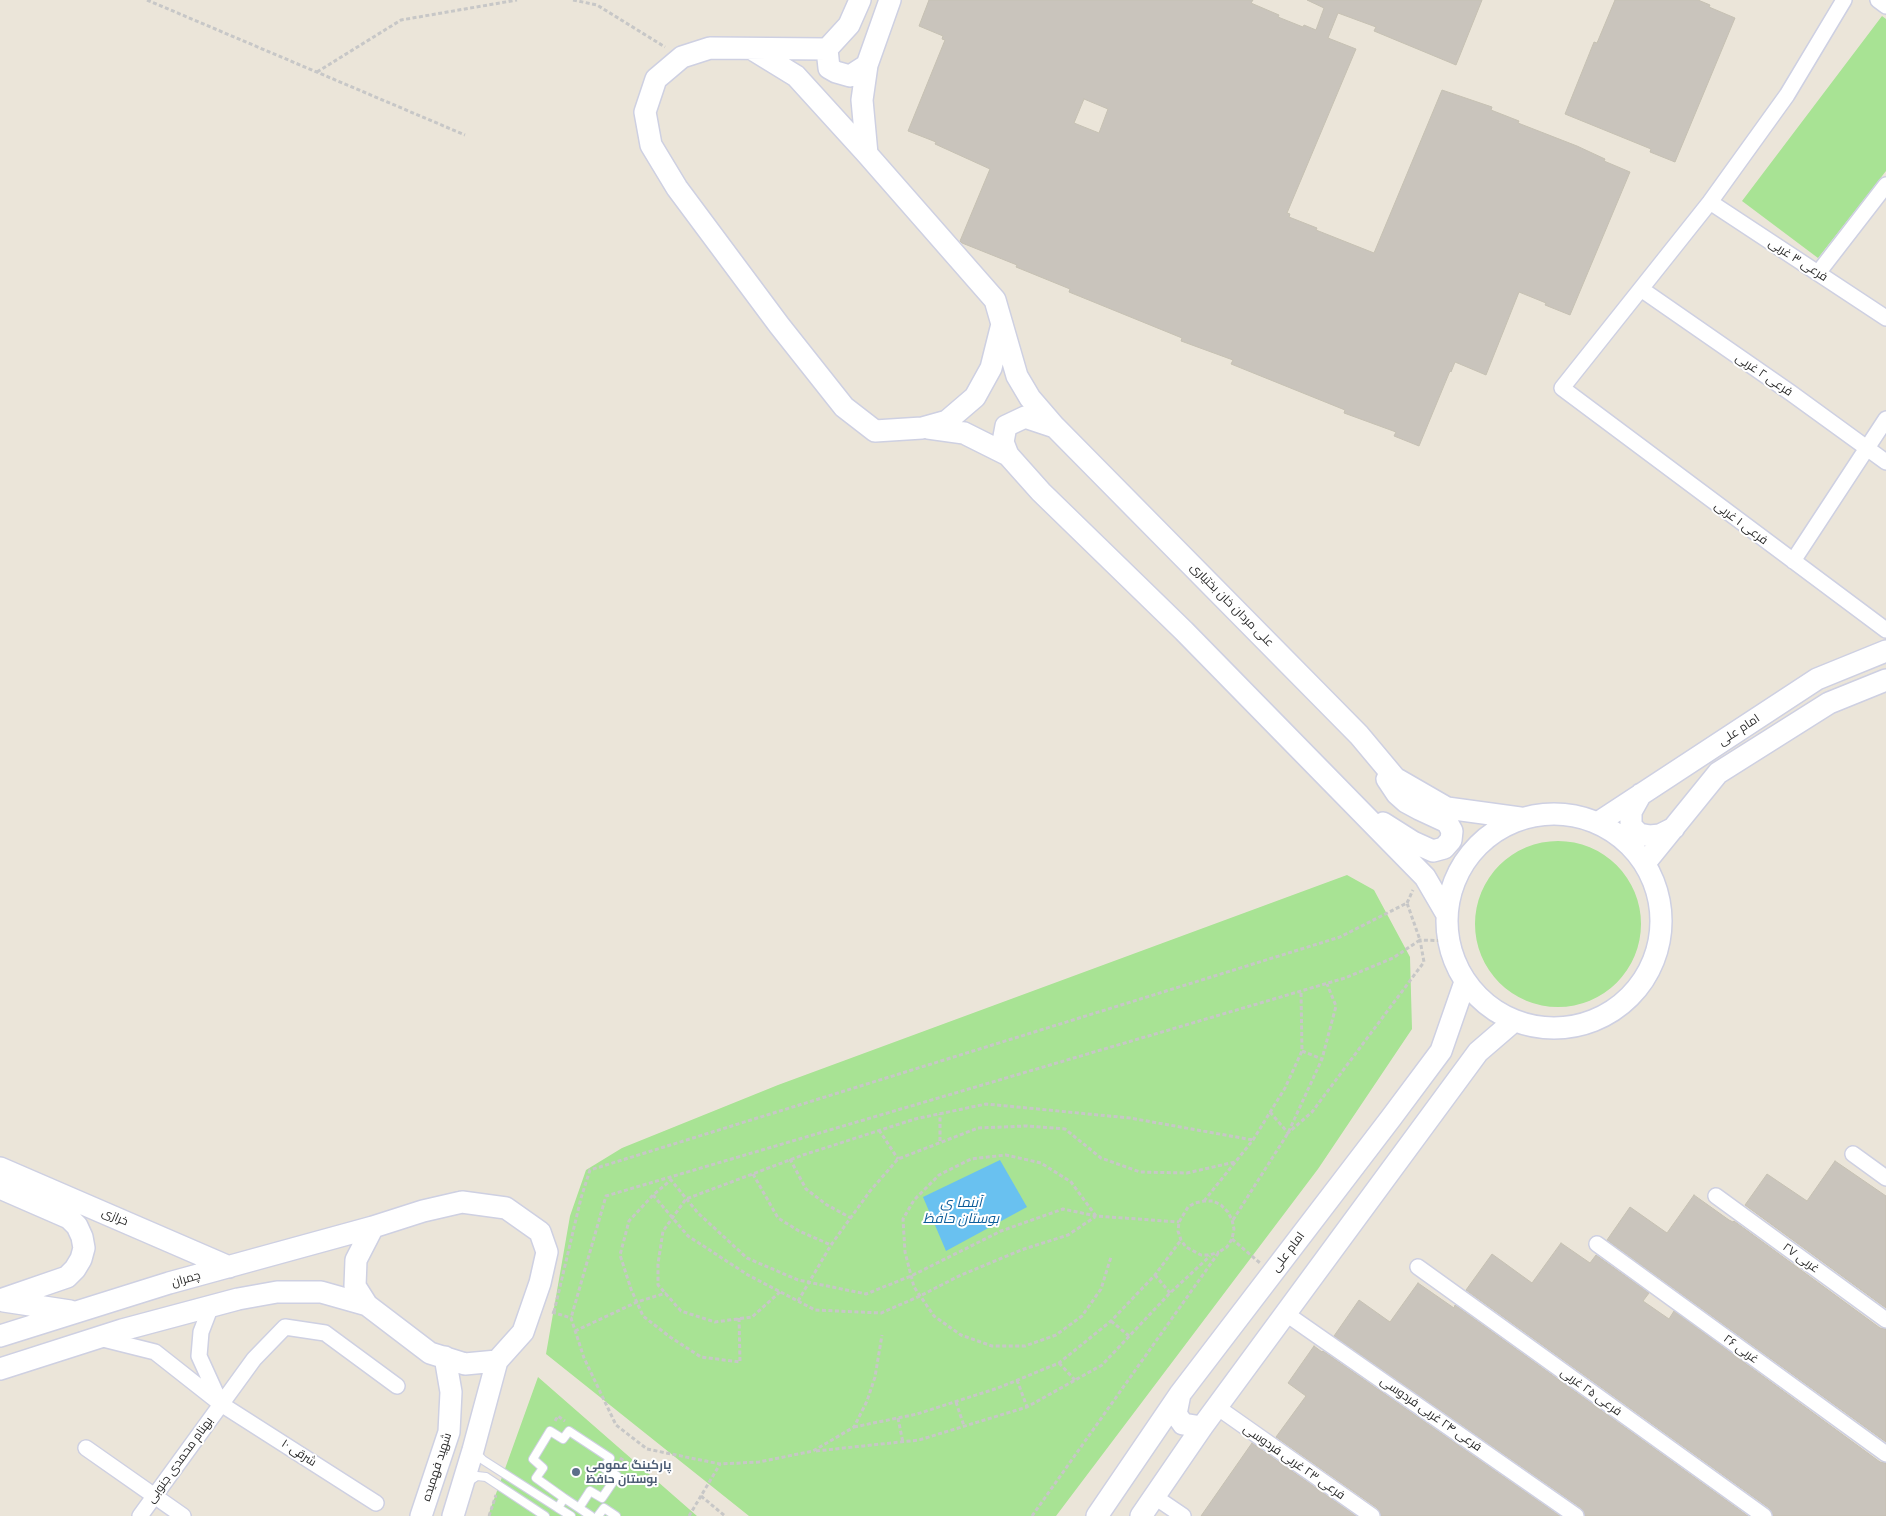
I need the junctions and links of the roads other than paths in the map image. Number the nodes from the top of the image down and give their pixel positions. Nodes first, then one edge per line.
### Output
1 (860, 0) edge
2 (890, 0) edge
3 (1844, 0) edge
4 (1878, 0) edge
5 (1886, 6) edge
6 (752, 49) junction
7 (826, 49) junction
8 (867, 65) junction
9 (867, 154) junction
10 (1886, 185) edge
11 (1710, 202) junction
12 (1818, 273) junction
13 (1641, 289) junction
14 (1886, 318) edge
15 (1002, 322) junction
16 (1886, 419) edge
17 (1055, 427) junction
18 (922, 428) junction
19 (1867, 448) junction
20 (1008, 455) junction
21 (1886, 462) edge
22 (1793, 561) junction
23 (1886, 630) edge
24 (1886, 651) edge
25 (1886, 680) edge
26 (1382, 762) junction
27 (1641, 794) junction
28 (1348, 798) junction
29 (1520, 818) junction
30 (1600, 822) junction
31 (1674, 828) junction
32 (1645, 863) junction
33 (1446, 913) junction
34 (1465, 982) junction
35 (1451, 1020) junction
36 (1514, 1021) junction
37 (1478, 1052) junction
38 (1853, 1154) dead end
39 (0, 1168) edge
40 (1886, 1178) edge
41 (0, 1188) edge
42 (1716, 1196) dead end
43 (373, 1227) junction
44 (1597, 1244) dead end
45 (229, 1267) junction
46 (1418, 1267) dead end
47 (0, 1300) edge
48 (367, 1305) junction
49 (211, 1306) junction
50 (75, 1312) junction
51 (1285, 1313) junction
52 (1886, 1320) edge
53 (0, 1336) edge
54 (98, 1338) junction
55 (445, 1357) junction
56 (497, 1361) junction
57 (0, 1369) edge
58 (397, 1386) dead end
59 (1180, 1394) junction
60 (221, 1404) junction
61 (1217, 1407) junction
62 (1202, 1427) junction
63 (475, 1442) junction
64 (86, 1448) dead end
65 (1886, 1454) edge
66 (1136, 1460) junction
67 (1168, 1478) junction
68 (462, 1486) junction
69 (154, 1495) junction
70 (1155, 1497) junction
71 (564, 1498) junction
72 (376, 1503) dead end
73 (558, 1508) junction
74 (579, 1508) junction
75 (140, 1516) edge
76 (183, 1516) edge
77 (420, 1516) edge
78 (453, 1516) edge
79 (545, 1516) edge
80 (570, 1516) edge
81 (591, 1516) edge
82 (598, 1516) edge
83 (616, 1516) edge
84 (1097, 1516) edge
85 (1141, 1516) edge
86 (1182, 1516) edge
87 (1372, 1516) edge
88 (1576, 1516) edge
89 (1764, 1516) edge

1 - 7 main road
2 - 8 main road
3 - 11 street
4 - 5 street
6 - 7 main road
6 - 9 main road, علی مردان خان بختیاری
6 - 18 main road
7 - 8 main road
8 - 9 main road
9 - 15 main road, علی مردان خان بختیاری
10 - 12 street
11 - 12 street, فرعی ۳ غربی
11 - 13 street
12 - 14 street, فرعی ۳ غربی
13 - 19 street, فرعی ۲ غربی
13 - 22 street, فرعی ۱ غربی
15 - 17 main road, علی مردان خان بختیاری
15 - 18 main road
16 - 19 street
17 - 20 main road
17 - 26 main road, علی مردان خان بختیاری
18 - 20 main road
19 - 21 street, فرعی ۲ غربی
19 - 22 street
20 - 28 main road
22 - 23 street, فرعی ۱ غربی
24 - 27 main road, امام علی
25 - 31 main road, امام علی
26 - 28 main road
26 - 29 main road, علی مردان خان بختیاری
27 - 30 main road, امام علی
27 - 31 main road
28 - 33 main road
29 - 30 main road
29 - 33 main road
30 - 32 main road
31 - 32 main road, امام علی
32 - 36 main road
33 - 34 main road
34 - 35 main road, امام علی
34 - 36 main road
35 - 37 main road
35 - 59 main road, امام علی
36 - 37 main road
37 - 51 main road
38 - 40 street
39 - 45 main road, خرازی
41 - 47 main road
42 - 52 street, ۲۷ غربی
43 - 45 main road, چمران
43 - 48 main road
43 - 56 main road
44 - 65 street, ۲۶ غربی
45 - 50 main road, چمران
46 - 89 street, فرعی ۲۵ غربی
47 - 50 main road
48 - 49 main road
48 - 55 main road
49 - 54 main road
49 - 60 street
50 - 53 main road, چمران
51 - 61 main road
51 - 88 street, فرعی ۲۴ غربی فردوسی
54 - 57 main road
54 - 60 street, ۱۰ شرقی
55 - 56 main road
55 - 77 main road, شهید فهمیده
56 - 63 main road
58 - 60 street, بهنام محمدی جنوبی
59 - 62 main road
59 - 66 main road, امام علی
60 - 69 street, بهنام محمدی جنوبی
60 - 72 street, ۱۰ شرقی
61 - 62 main road
61 - 87 street, فرعی ۲۳ غربی فردوسی
62 - 67 main road
63 - 68 main road
63 - 73 lane
64 - 69 street
66 - 67 main road
66 - 84 main road, امام علی
67 - 70 main road
68 - 78 main road
68 - 79 lane
69 - 75 street, بهنام محمدی جنوبی
69 - 76 street
70 - 85 main road
70 - 86 street
71 - 73 lane
71 - 74 lane
71 - 74 lane
73 - 80 lane
74 - 81 lane
82 - 83 lane

